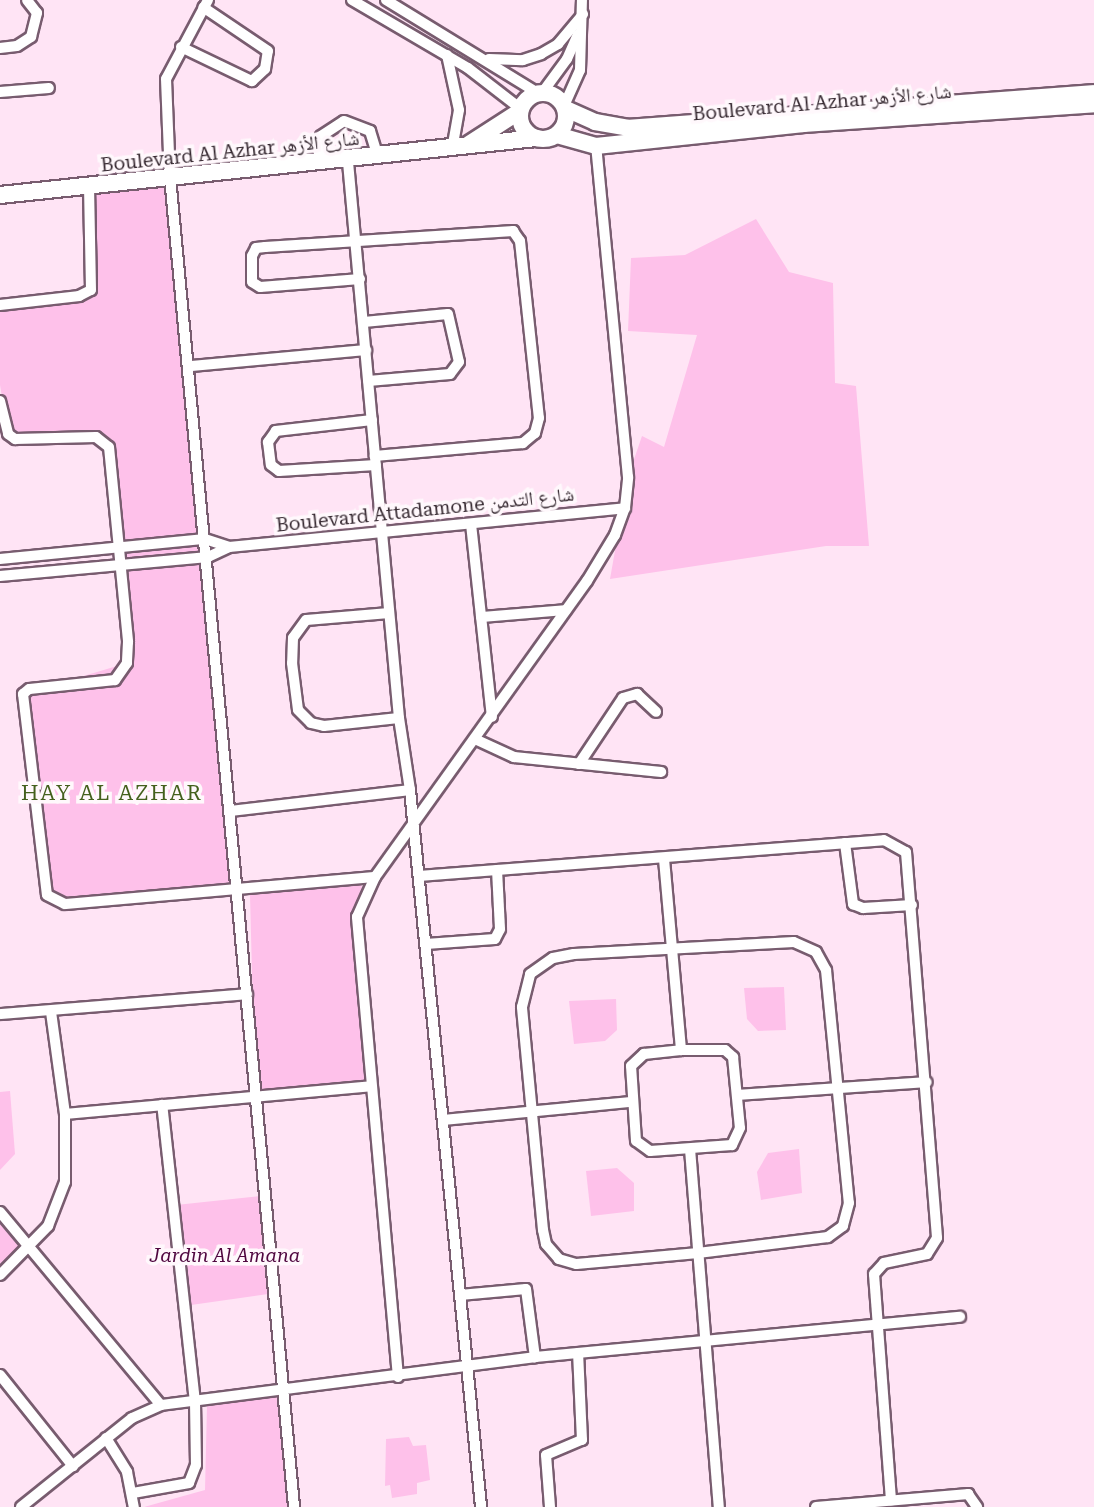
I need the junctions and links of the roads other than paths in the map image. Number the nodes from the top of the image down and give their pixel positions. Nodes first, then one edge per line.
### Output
1 (27, 0) edge
2 (352, 0) edge
3 (386, 0) edge
4 (582, 0) edge
5 (205, 4) edge
6 (583, 18) junction
7 (181, 47) junction
8 (0, 48) edge
9 (447, 55) junction
10 (484, 58) junction
11 (49, 88) dead end
12 (0, 92) edge
13 (540, 93) junction
14 (1094, 93) edge
15 (1094, 104) edge
16 (565, 107) junction
17 (521, 110) junction
18 (556, 135) junction
19 (536, 138) junction
20 (596, 146) junction
21 (458, 147) junction
22 (378, 158) junction
23 (348, 162) junction
24 (318, 164) junction
25 (170, 177) junction
26 (89, 188) junction
27 (0, 195) edge
28 (355, 242) junction
29 (360, 279) junction
30 (0, 304) edge
31 (364, 321) junction
32 (366, 350) junction
33 (191, 366) junction
34 (368, 381) junction
35 (0, 401) edge
36 (372, 420) junction
37 (376, 460) junction
38 (625, 508) junction
39 (471, 524) junction
40 (382, 533) junction
41 (205, 539) junction
42 (229, 547) junction
43 (118, 549) junction
44 (208, 557) junction
45 (0, 559) edge
46 (120, 566) junction
47 (0, 576) edge
48 (566, 610) junction
49 (389, 612) junction
50 (481, 617) junction
51 (656, 712) dead end
52 (492, 717) junction
53 (399, 718) junction
54 (477, 740) junction
55 (579, 764) junction
56 (662, 772) dead end
57 (410, 790) junction
58 (231, 811) junction
59 (414, 825) junction
60 (845, 843) junction
61 (664, 859) junction
62 (497, 870) junction
63 (419, 876) junction
64 (375, 877) junction
65 (238, 886) junction
66 (912, 905) junction
67 (426, 944) junction
68 (673, 947) junction
69 (247, 994) junction
70 (51, 1012) junction
71 (0, 1014) edge
72 (681, 1050) junction
73 (927, 1082) junction
74 (371, 1086) junction
75 (837, 1088) junction
76 (257, 1095) junction
77 (738, 1095) junction
78 (631, 1102) junction
79 (162, 1105) junction
80 (533, 1111) junction
81 (65, 1114) junction
82 (443, 1120) junction
83 (690, 1149) junction
84 (0, 1212) edge
85 (31, 1249) junction
86 (698, 1254) junction
87 (0, 1275) edge
88 (460, 1295) junction
89 (960, 1317) dead end
90 (877, 1327) junction
91 (706, 1344) junction
92 (578, 1353) junction
93 (535, 1357) junction
94 (467, 1368) junction
95 (398, 1377) junction
96 (1, 1380) edge
97 (284, 1392) junction
98 (195, 1402) junction
99 (161, 1405) junction
100 (106, 1438) junction
101 (72, 1465) junction
102 (133, 1493) junction
103 (891, 1500) junction
104 (22, 1507) edge
105 (134, 1507) edge
106 (294, 1507) edge
107 (481, 1507) edge
108 (550, 1507) edge
109 (719, 1507) edge
110 (816, 1507) edge
111 (977, 1507) edge

1 - 8 street
2 - 9 street
3 - 10 street
4 - 6 street
5 - 7 street
5 - 7 street
6 - 10 street
6 - 13 street
6 - 16 street
7 - 25 street
9 - 17 street
9 - 21 street
10 - 13 street
11 - 12 street
13 - 16 main road
13 - 17 main road
14 - 16 main road, Boulevard Al Azhar شارع الأزهر
15 - 20 main road, Boulevard Al Azhar شارع الأزهر
16 - 18 main road
17 - 19 main road
17 - 21 main road, Boulevard Al Azhar شارع الأزهر
18 - 19 main road
18 - 20 main road, Boulevard Al Azhar شارع الأزهر
19 - 21 main road, Boulevard Al Azhar شارع الأزهر
20 - 38 street
21 - 22 main road, Boulevard Al Azhar شارع الأزهر
22 - 23 main road, Boulevard Al Azhar شارع الأزهر
22 - 24 street
23 - 24 main road, Boulevard Al Azhar شارع الأزهر
23 - 28 street
24 - 25 main road, Boulevard Al Azhar شارع الأزهر
25 - 26 main road, Boulevard Al Azhar شارع الأزهر
25 - 33 street
26 - 27 main road, Boulevard Al Azhar شارع الأزهر
26 - 30 street
28 - 29 street
28 - 29 street
28 - 37 street
29 - 31 street
31 - 32 street
31 - 34 street
32 - 33 street
32 - 34 street
33 - 41 street
34 - 36 street
35 - 43 street
36 - 37 street
36 - 37 street
37 - 40 street
38 - 39 street, Boulevard Attadamone شارع التدمن
38 - 48 street
39 - 40 street, Boulevard Attadamone شارع التدمن
39 - 50 street
40 - 42 street, Boulevard Attadamone شارع التدمن
40 - 49 street
41 - 42 street, Boulevard Attadamone شارع التدمن
41 - 43 street, Boulevard Attadamone شارع التدمن
41 - 44 street
42 - 44 street, Boulevard Attadamone شارع التدمن
43 - 45 street, Boulevard Attadamone شارع التدمن
43 - 46 street
44 - 46 street, Boulevard Attadamone شارع التدمن
44 - 58 street
46 - 47 street, Boulevard Attadamone شارع التدمن
46 - 65 street
48 - 50 street
48 - 52 street
49 - 53 street
49 - 53 street
50 - 52 street
51 - 55 street
52 - 54 street
53 - 57 street
54 - 55 street
54 - 59 street
55 - 56 street
57 - 58 street
57 - 59 street
58 - 65 street
59 - 63 street
59 - 64 street
60 - 61 street
60 - 66 street
60 - 66 street
61 - 62 street
61 - 68 street
62 - 63 street
62 - 67 street
63 - 67 street
64 - 65 street
64 - 74 street
65 - 69 street
66 - 73 street
67 - 82 street
68 - 72 street
68 - 75 street
68 - 80 street
69 - 70 street
69 - 76 street
70 - 71 street
70 - 81 street
72 - 77 street
72 - 78 street
73 - 75 street
73 - 90 street
74 - 76 street
74 - 95 street
75 - 77 street
75 - 86 street
76 - 79 street
76 - 97 street
77 - 83 street
78 - 80 street
78 - 83 street
79 - 81 street
79 - 98 street
80 - 82 street
80 - 86 street
81 - 85 street
82 - 88 street
83 - 86 street
84 - 85 street
85 - 87 street
85 - 99 street
86 - 91 street
88 - 93 street
88 - 94 street
89 - 90 street
90 - 91 street
90 - 103 street
91 - 92 street
91 - 109 street
92 - 93 street
92 - 108 street
93 - 94 street
94 - 95 street
94 - 107 street
95 - 97 street
96 - 101 street
97 - 98 street
97 - 106 street
98 - 99 street
98 - 102 street
99 - 100 street
100 - 101 street
100 - 102 street
101 - 104 street
102 - 105 street
103 - 110 street
103 - 111 street

